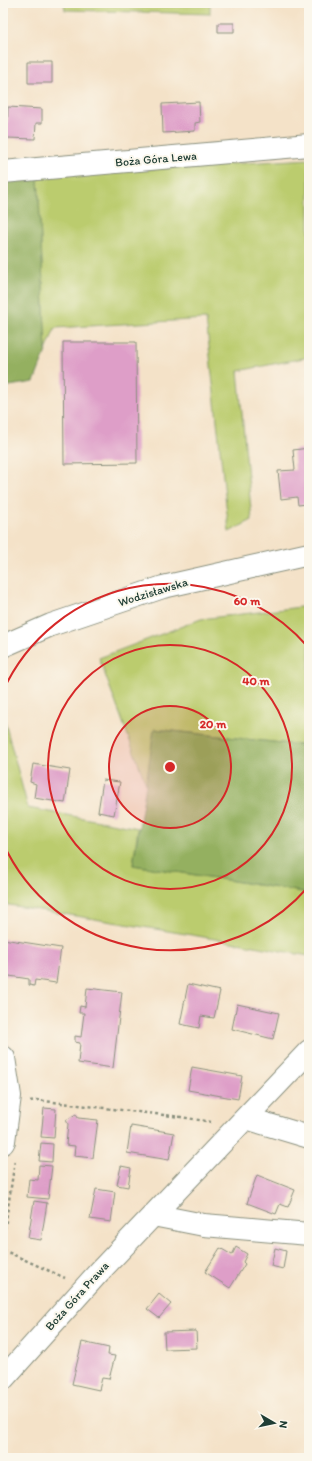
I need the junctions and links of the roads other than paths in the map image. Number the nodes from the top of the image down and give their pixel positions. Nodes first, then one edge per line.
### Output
1 (309, 145) edge
2 (3, 172) edge
3 (309, 554) edge
4 (3, 646) edge
5 (309, 1051) edge
6 (3, 1057) edge
7 (242, 1122) junction
8 (309, 1137) edge
9 (4, 1142) edge
10 (153, 1215) junction
11 (309, 1234) edge
12 (3, 1379) edge

1 - 2 street, Boża Góra Lewa
3 - 4 street, Wodzisławska
5 - 7 street, Boża Góra Prawa
6 - 9 street
7 - 8 street
7 - 10 street, Boża Góra Prawa
10 - 11 street
10 - 12 street, Boża Góra Prawa

